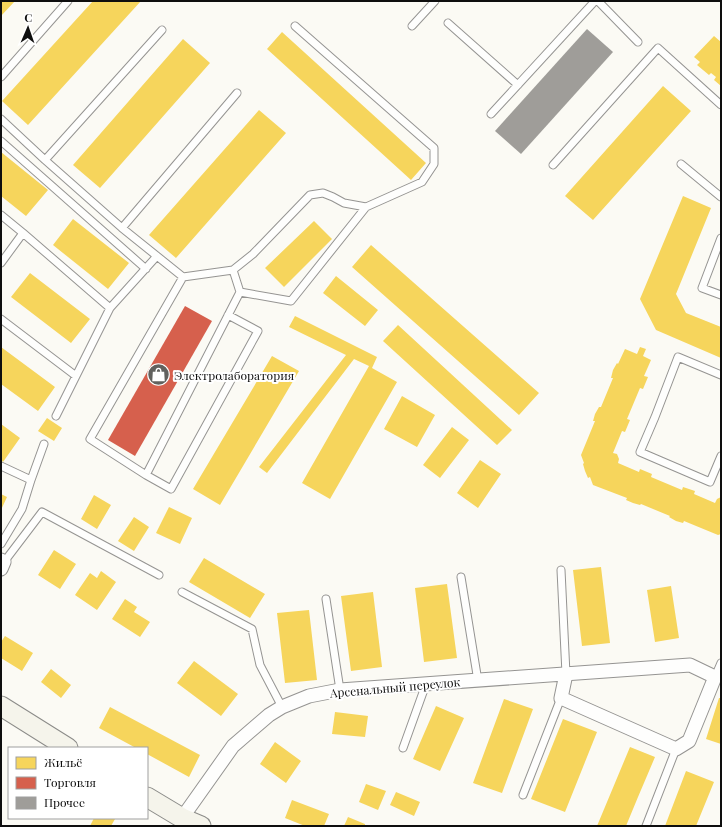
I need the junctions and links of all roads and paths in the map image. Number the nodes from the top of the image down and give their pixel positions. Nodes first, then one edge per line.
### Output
1 (68, 1) edge
2 (435, 1) edge
3 (594, 1) edge
4 (598, 1) edge
5 (448, 24) dead end
6 (295, 26) dead end
7 (412, 26) dead end
8 (162, 30) dead end
9 (638, 42) dead end
10 (1, 77) edge
11 (518, 84) junction
12 (237, 93) dead end
13 (721, 105) edge
14 (491, 114) dead end
15 (1, 119) edge
16 (1, 141) edge
17 (44, 160) junction
18 (681, 164) dead end
19 (553, 165) dead end
20 (721, 197) edge
21 (366, 207) junction
22 (1, 215) edge
23 (122, 228) junction
24 (23, 232) junction
25 (721, 238) edge
26 (157, 256) junction
27 (1, 263) edge
28 (146, 269) junction
29 (233, 270) junction
30 (183, 278) junction
31 (240, 292) junction
32 (721, 295) edge
33 (110, 308) junction
34 (228, 315) junction
35 (1, 319) edge
36 (721, 375) edge
37 (76, 376) junction
38 (56, 416) dead end
39 (44, 444) dead end
40 (721, 456) edge
41 (1, 466) edge
42 (146, 475) junction
43 (31, 480) junction
44 (1, 544) edge
45 (2, 564) edge
46 (561, 570) dead end
47 (159, 575) dead end
48 (461, 577) dead end
49 (182, 592) dead end
50 (326, 599) dead end
51 (721, 663) edge
52 (566, 674) junction
53 (715, 677) junction
54 (478, 681) junction
55 (426, 684) junction
56 (340, 690) junction
57 (561, 698) junction
58 (1, 706) edge
59 (282, 707) junction
60 (66, 747) edge
61 (403, 748) dead end
62 (676, 749) junction
63 (523, 795) dead end
64 (148, 798) edge
65 (182, 818) junction
66 (201, 826) edge
67 (646, 826) edge

1 - 10 lane
2 - 7 lane
3 - 11 lane
4 - 9 lane
5 - 11 lane
6 - 21 lane
8 - 17 lane
11 - 14 lane
12 - 23 lane
13 - 19 lane
15 - 17 lane
16 - 28 lane
17 - 23 lane
18 - 20 lane
21 - 29 lane
21 - 31 lane
22 - 24 lane
23 - 26 lane
24 - 27 lane
24 - 33 lane
25 - 32 lane
26 - 28 lane
26 - 30 lane
28 - 33 lane
29 - 30 lane
29 - 31 lane
30 - 42 lane
31 - 34 lane
33 - 37 lane
34 - 42 lane
34 - 42 lane
35 - 37 lane
36 - 40 lane
37 - 38 lane
39 - 43 lane
41 - 43 lane
43 - 44 lane
45 - 47 lane
46 - 52 lane
48 - 54 lane
49 - 59 lane
50 - 56 lane
51 - 53 lane
52 - 53 street, Арсенальный переулок
52 - 54 street, Арсенальный переулок
52 - 57 street
53 - 62 street
54 - 55 street, Арсенальный переулок
55 - 56 street, Арсенальный переулок
55 - 61 lane
56 - 59 street, Арсенальный переулок
57 - 62 street
57 - 63 lane
58 - 60 street
59 - 65 street, Арсенальный переулок
62 - 67 lane
64 - 65 street
65 - 66 street

